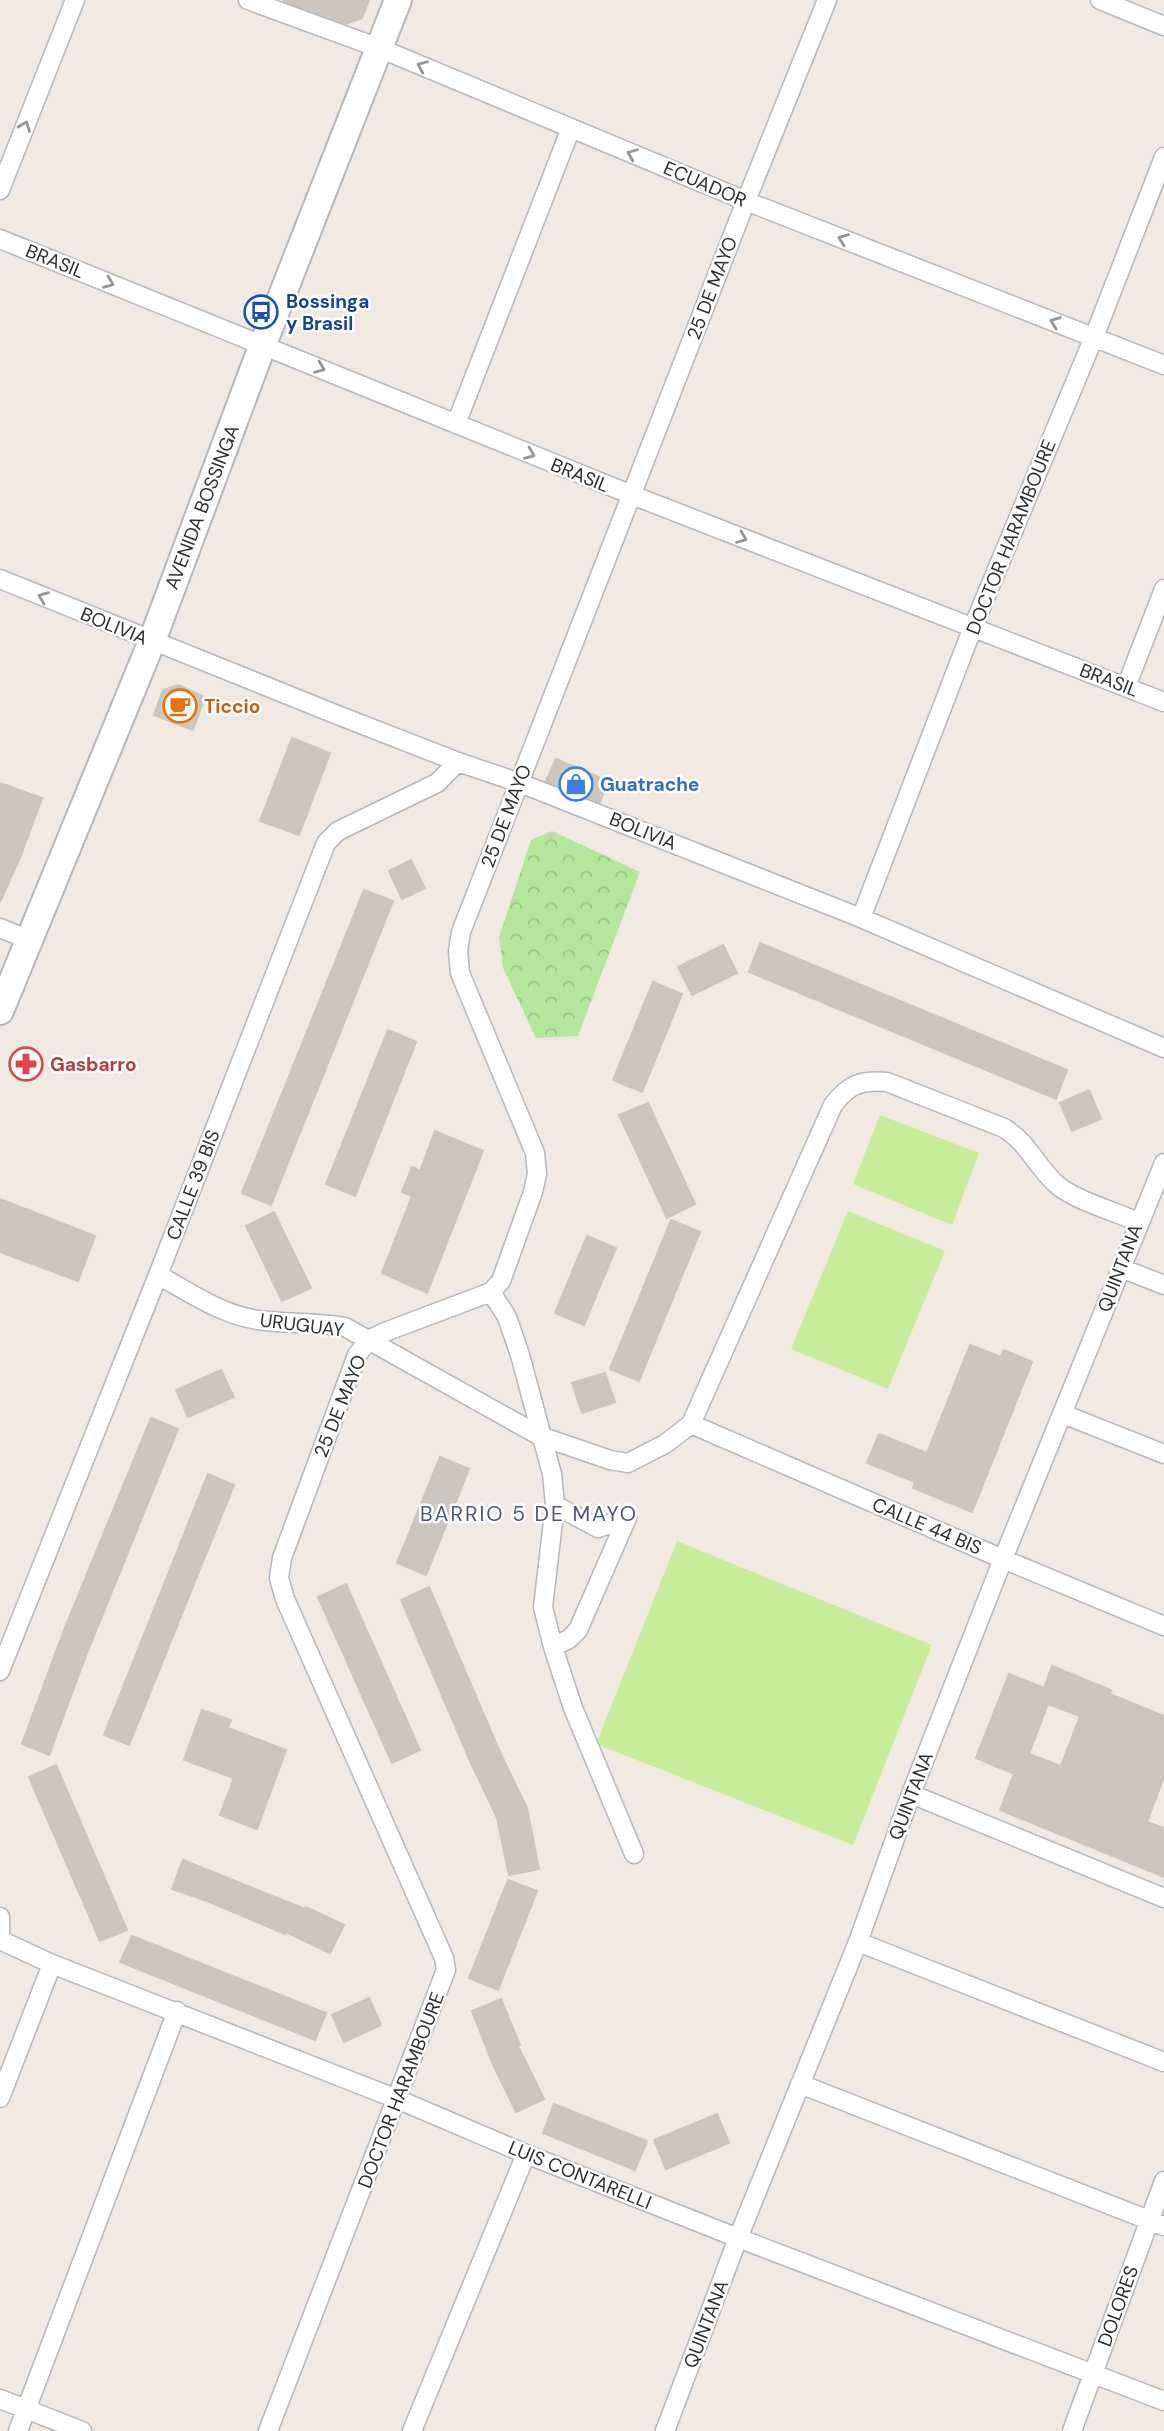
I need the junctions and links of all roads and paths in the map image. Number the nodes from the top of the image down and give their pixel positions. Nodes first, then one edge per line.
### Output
1 (75, 0) edge
2 (248, 0) edge
3 (398, 0) edge
4 (827, 0) edge
5 (1100, 0) edge
6 (1164, 26) edge
7 (379, 48) junction
8 (571, 128) junction
9 (1164, 157) edge
10 (0, 190) edge
11 (746, 201) junction
12 (0, 239) edge
13 (1094, 337) junction
14 (263, 344) junction
15 (1164, 365) edge
16 (456, 424) junction
17 (632, 495) junction
18 (0, 579) edge
19 (1164, 589) edge
20 (973, 627) junction
21 (152, 641) junction
22 (1126, 687) junction
23 (1164, 702) edge
24 (458, 762) junction
25 (520, 783) junction
26 (862, 918) junction
27 (0, 928) edge
28 (29, 940) junction
29 (0, 1011) edge
30 (1164, 1048) edge
31 (1164, 1163) edge
32 (1138, 1222) junction
33 (1121, 1268) junction
34 (158, 1275) junction
35 (1164, 1285) edge
36 (491, 1292) junction
37 (370, 1339) junction
38 (1063, 1413) junction
39 (691, 1423) junction
40 (540, 1436) junction
41 (1164, 1454) edge
42 (555, 1505) junction
43 (282, 1558) joint
44 (1003, 1559) junction
45 (1164, 1626) edge
46 (552, 1647) junction
47 (0, 1671) edge
48 (911, 1794) junction
49 (634, 1854) dead end
50 (1164, 1898) edge
51 (0, 1917) edge
52 (0, 1934) edge
53 (0, 1940) edge
54 (858, 1942) junction
55 (52, 1964) junction
56 (177, 2011) junction
57 (1164, 2062) edge
58 (800, 2084) junction
59 (0, 2098) edge
60 (397, 2099) junction
61 (526, 2154) junction
62 (1164, 2181) edge
63 (1156, 2223) edge
64 (738, 2238) junction
65 (1094, 2374) junction
66 (0, 2399) edge
67 (1164, 2401) edge
68 (26, 2410) junction
69 (18, 2431) edge
70 (82, 2431) edge
71 (268, 2431) edge
72 (412, 2431) edge
73 (665, 2431) edge
74 (1072, 2431) edge

10 -> 1 street
2 - 7 street, ECUADOR
3 - 7 main road, AVENIDA BOSSINGA
4 - 11 street, 25 DE MAYO
5 - 6 street
8 -> 7 street, ECUADOR
7 - 14 main road, AVENIDA BOSSINGA
11 -> 8 street, ECUADOR
8 - 16 street
9 - 13 street, DOCTOR HARAMBOURE
13 -> 11 street, ECUADOR
11 - 17 street, 25 DE MAYO
12 -> 14 street, BRASIL
13 - 15 street, ECUADOR
13 - 20 street, DOCTOR HARAMBOURE
14 -> 16 street, BRASIL
14 - 21 main road, AVENIDA BOSSINGA
16 -> 17 street, BRASIL
17 -> 20 street, BRASIL
17 - 25 street, 25 DE MAYO
21 -> 18 street, BOLIVIA
19 - 22 street
20 - 22 street, BRASIL
20 - 26 street, DOCTOR HARAMBOURE
21 - 24 street, BOLIVIA
21 - 28 main road, AVENIDA BOSSINGA
22 - 23 street, BRASIL
24 - 25 street, BOLIVIA
24 - 34 street, CALLE 39 BIS
25 - 26 street, BOLIVIA
25 - 36 street, 25 DE MAYO
26 - 30 street, BOLIVIA
27 - 28 street
28 - 29 main road, AVENIDA BOSSINGA
31 - 32 street, QUINTANA
32 - 33 street, QUINTANA
32 - 39 street
33 - 35 street
33 - 38 street, QUINTANA
34 - 37 street, URUGUAY
34 - 47 street, CALLE 39 BIS
36 - 37 street, 25 DE MAYO
36 - 40 street
37 - 40 street, URUGUAY
37 - 43 street, 25 DE MAYO
38 - 41 street
38 - 44 street, QUINTANA
39 - 40 street, URUGUAY
39 - 44 street, CALLE 44 BIS
40 - 42 street
42 - 46 street
42 - 46 street
43 - 60 street, DOCTOR HARAMBOURE
44 - 45 street, CALLE 44 BIS
44 - 48 street, QUINTANA
46 - 49 street
48 - 50 street
48 - 54 street, QUINTANA
51 - 52 street
53 - 55 street, LUIS CONTARELLI
54 - 57 street
54 - 58 street, QUINTANA
55 - 56 street, LUIS CONTARELLI
55 - 59 street
56 - 60 street, LUIS CONTARELLI
56 - 68 street
58 - 63 street
58 - 64 street, QUINTANA
60 - 61 street, LUIS CONTARELLI
60 - 71 street, DOCTOR HARAMBOURE
61 - 64 street, LUIS CONTARELLI
61 - 72 street
62 - 63 street, DOLORES
63 - 65 street, DOLORES
64 - 65 street, LUIS CONTARELLI
64 - 73 street, QUINTANA
65 - 67 street, LUIS CONTARELLI
65 - 74 street, DOLORES
66 - 68 street
68 - 69 street
68 - 70 street

